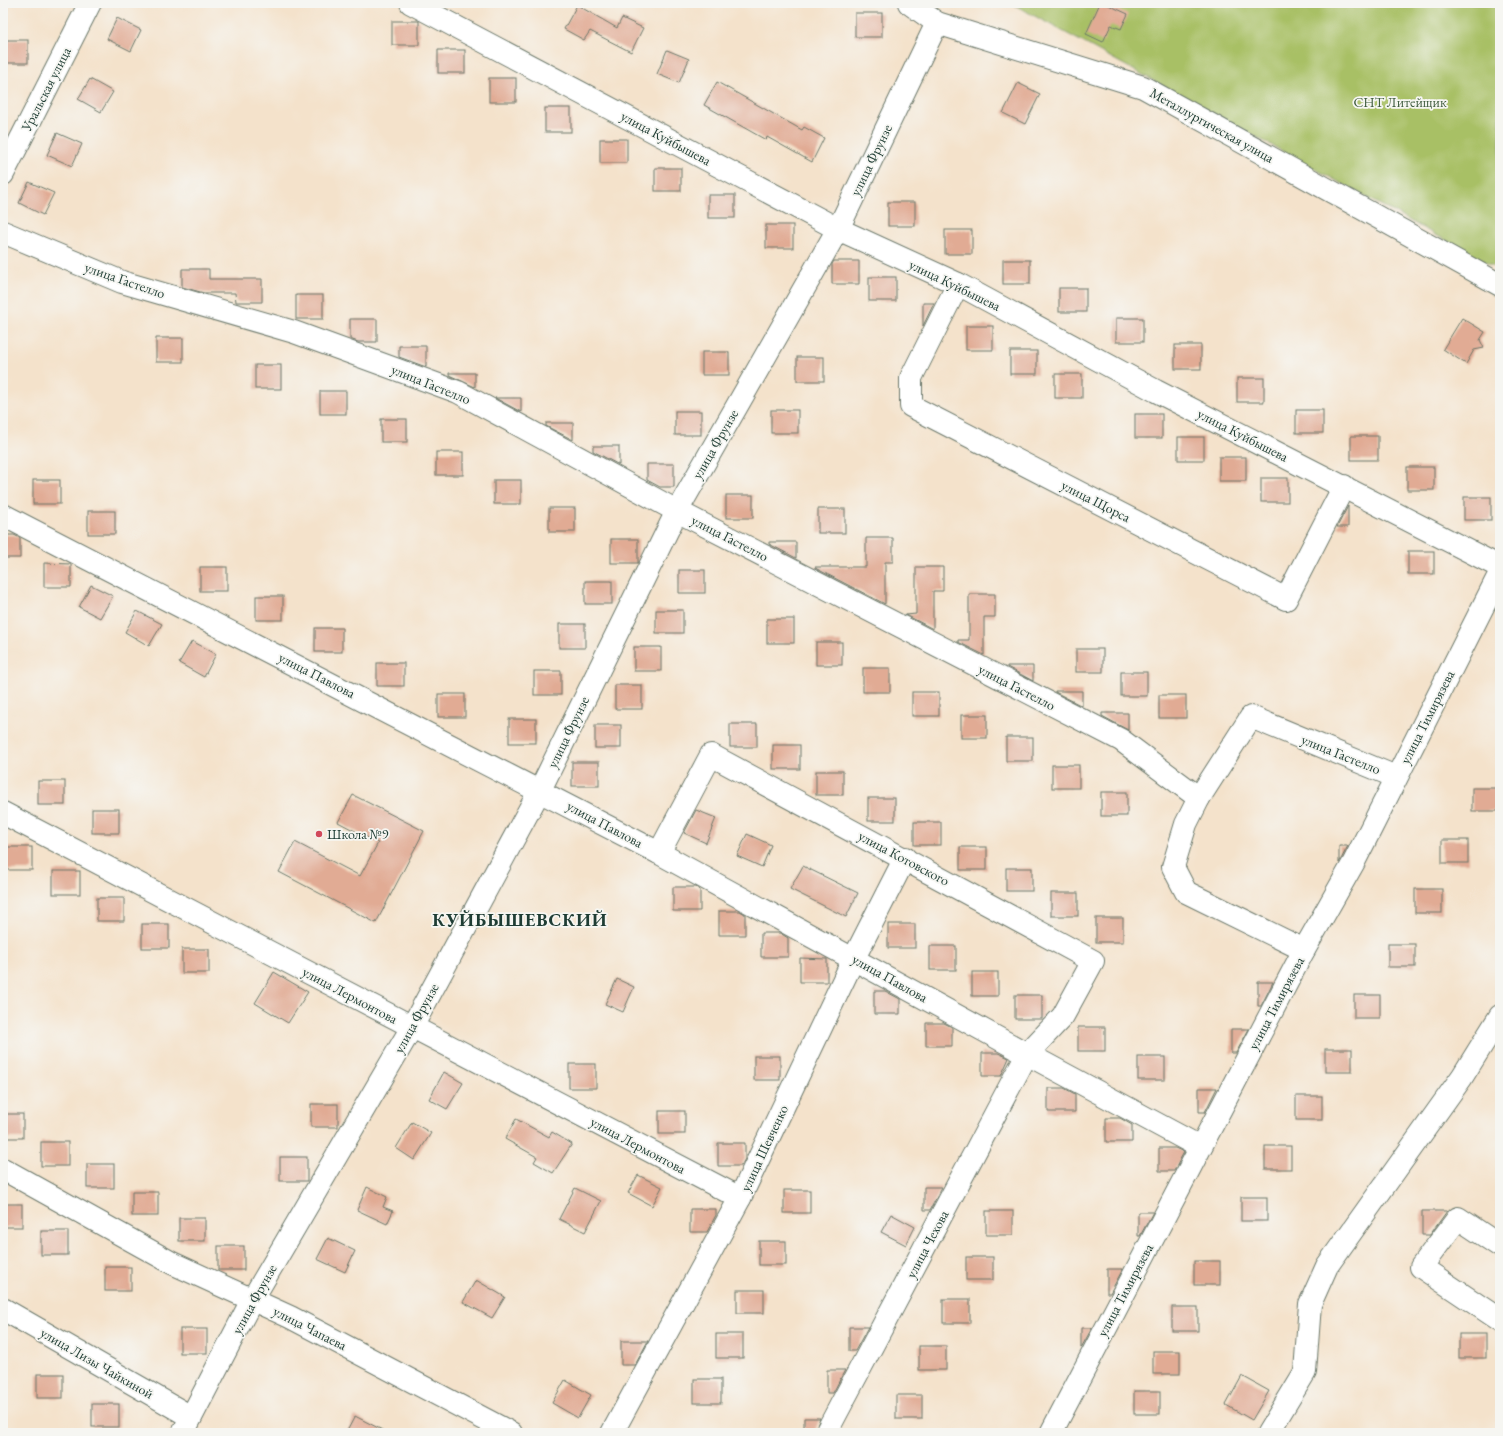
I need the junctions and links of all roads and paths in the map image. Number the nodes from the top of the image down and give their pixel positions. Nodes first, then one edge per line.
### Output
1 (90, 3) edge
2 (411, 3) edge
3 (909, 3) edge
4 (937, 24) junction
5 (3, 174) edge
6 (838, 229) junction
7 (3, 232) edge
8 (958, 284) junction
9 (1500, 285) edge
10 (1344, 486) junction
11 (677, 511) junction
12 (3, 515) edge
13 (1500, 567) edge
14 (1500, 573) edge
15 (1396, 777) junction
16 (540, 790) junction
17 (1199, 798) junction
18 (3, 813) edge
19 (659, 853) junction
20 (905, 858) junction
21 (1304, 950) junction
22 (854, 958) junction
23 (1500, 1016) edge
24 (412, 1027) junction
25 (1027, 1054) junction
26 (1200, 1146) junction
27 (3, 1169) edge
28 (740, 1198) junction
29 (1500, 1246) edge
30 (252, 1300) junction
31 (3, 1309) edge
32 (1500, 1320) edge
33 (187, 1425) edge
34 (511, 1433) edge
35 (612, 1433) edge
36 (826, 1433) edge
37 (1051, 1433) edge
38 (1268, 1433) edge

1 - 5 street, Уральская улица
2 - 6 street, улица Куйбышева
3 - 4 street, Металлургическая улица
4 - 6 street, улица Фрунзе
4 - 9 street, Металлургическая улица
6 - 8 street, улица Куйбышева
6 - 11 street, улица Фрунзе
7 - 11 street, улица Гастелло
8 - 10 street, улица Куйбышева
8 - 10 street, улица Щорса
10 - 13 street, улица Куйбышева
11 - 16 street, улица Фрунзе
11 - 17 street, улица Гастелло
12 - 16 street, улица Павлова
14 - 15 street, улица Тимирязева
15 - 17 street, улица Гастелло
15 - 21 street, улица Тимирязева
16 - 19 street, улица Павлова
16 - 24 street, улица Фрунзе
17 - 21 street
18 - 24 street, улица Лермонтова
19 - 20 street, улица Котовского
19 - 22 street, улица Павлова
20 - 22 street, улица Шевченко
20 - 25 street, улица Котовского
21 - 26 street, улица Тимирязева
22 - 25 street, улица Павлова
22 - 28 street, улица Шевченко
23 - 38 street
24 - 28 street, улица Лермонтова
24 - 30 street, улица Фрунзе
25 - 26 street, улица Павлова
25 - 36 street, улица Чехова
26 - 37 street, улица Тимирязева
27 - 30 street, улица Чапаева
28 - 35 street, улица Шевченко
29 - 32 street
30 - 33 street, улица Фрунзе
30 - 34 street, улица Чапаева
31 - 33 street, улица Лизы Чайкиной

